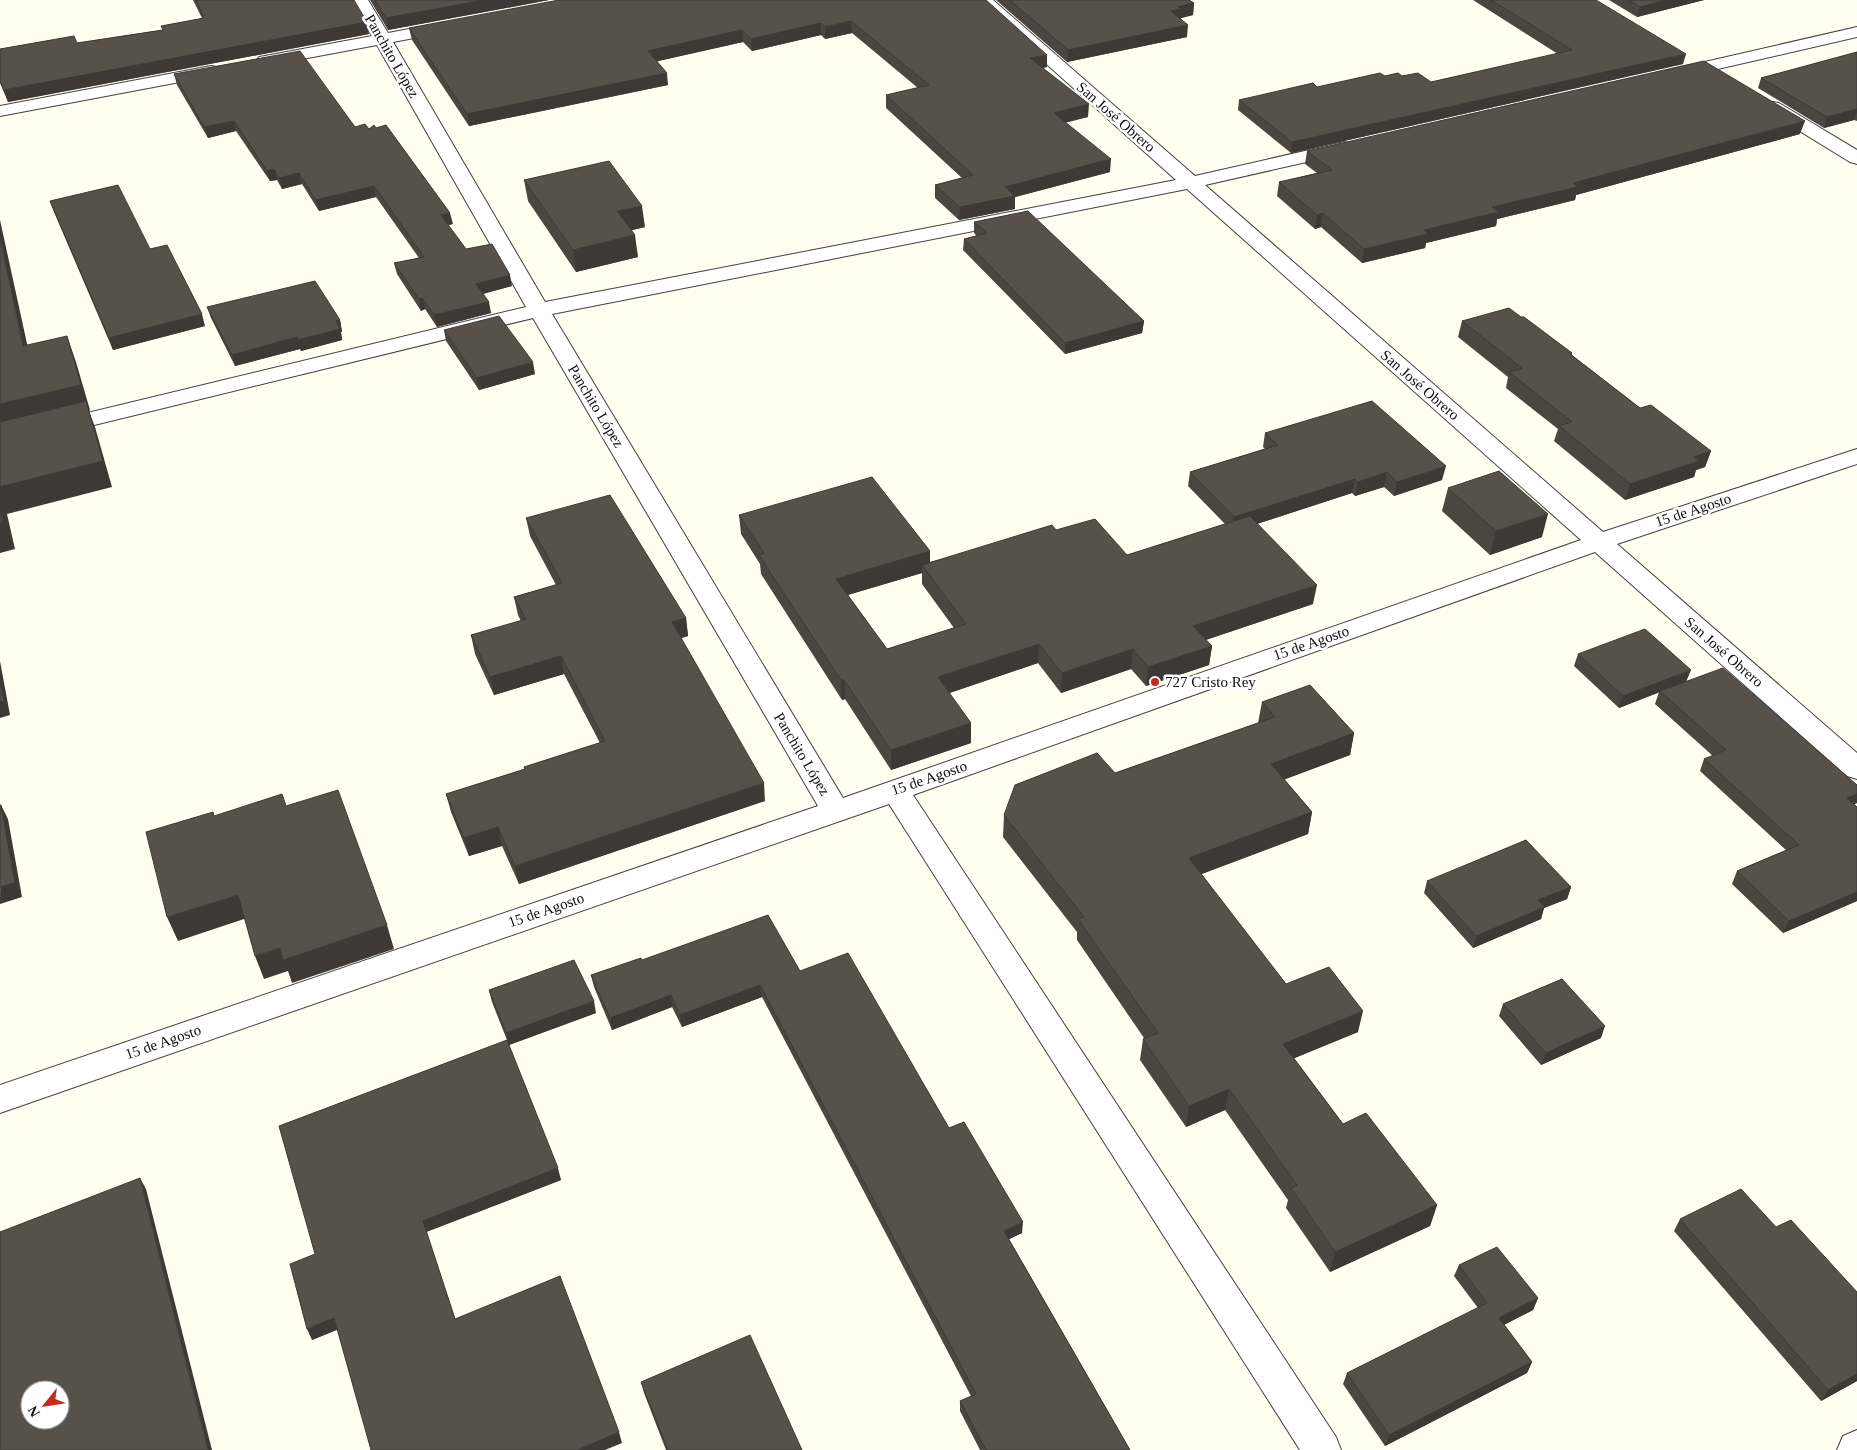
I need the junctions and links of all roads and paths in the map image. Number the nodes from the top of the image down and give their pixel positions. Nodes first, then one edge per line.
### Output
1 (360, 0) edge
2 (983, 0) edge
3 (460, 24) edge
4 (1857, 32) edge
5 (383, 39) junction
6 (1682, 53) edge
7 (245, 65) edge
8 (226, 69) edge
9 (1714, 72) junction
10 (1658, 78) edge
11 (1756, 97) edge
12 (0, 111) edge
13 (1366, 143) edge
14 (1857, 158) edge
15 (1190, 182) junction
16 (539, 310) junction
17 (0, 441) edge
18 (1857, 456) edge
19 (1598, 542) junction
20 (1857, 769) edge
21 (894, 790) junction
22 (835, 810) junction
23 (0, 1099) edge
24 (1322, 1450) edge

1 - 5 street, Panchito López
2 - 15 street, San José Obrero
3 - 5 street
4 - 9 street
5 - 7 street
5 - 16 street, Panchito López
6 - 9 street
8 - 12 street
9 - 10 street
11 - 14 street
13 - 15 street
15 - 16 street
15 - 19 street, San José Obrero
16 - 17 street
16 - 22 street, Panchito López
18 - 19 street, 15 de Agosto
19 - 20 street, San José Obrero
19 - 21 street, 15 de Agosto
21 - 22 street, 15 de Agosto
21 - 24 street
22 - 23 street, 15 de Agosto

